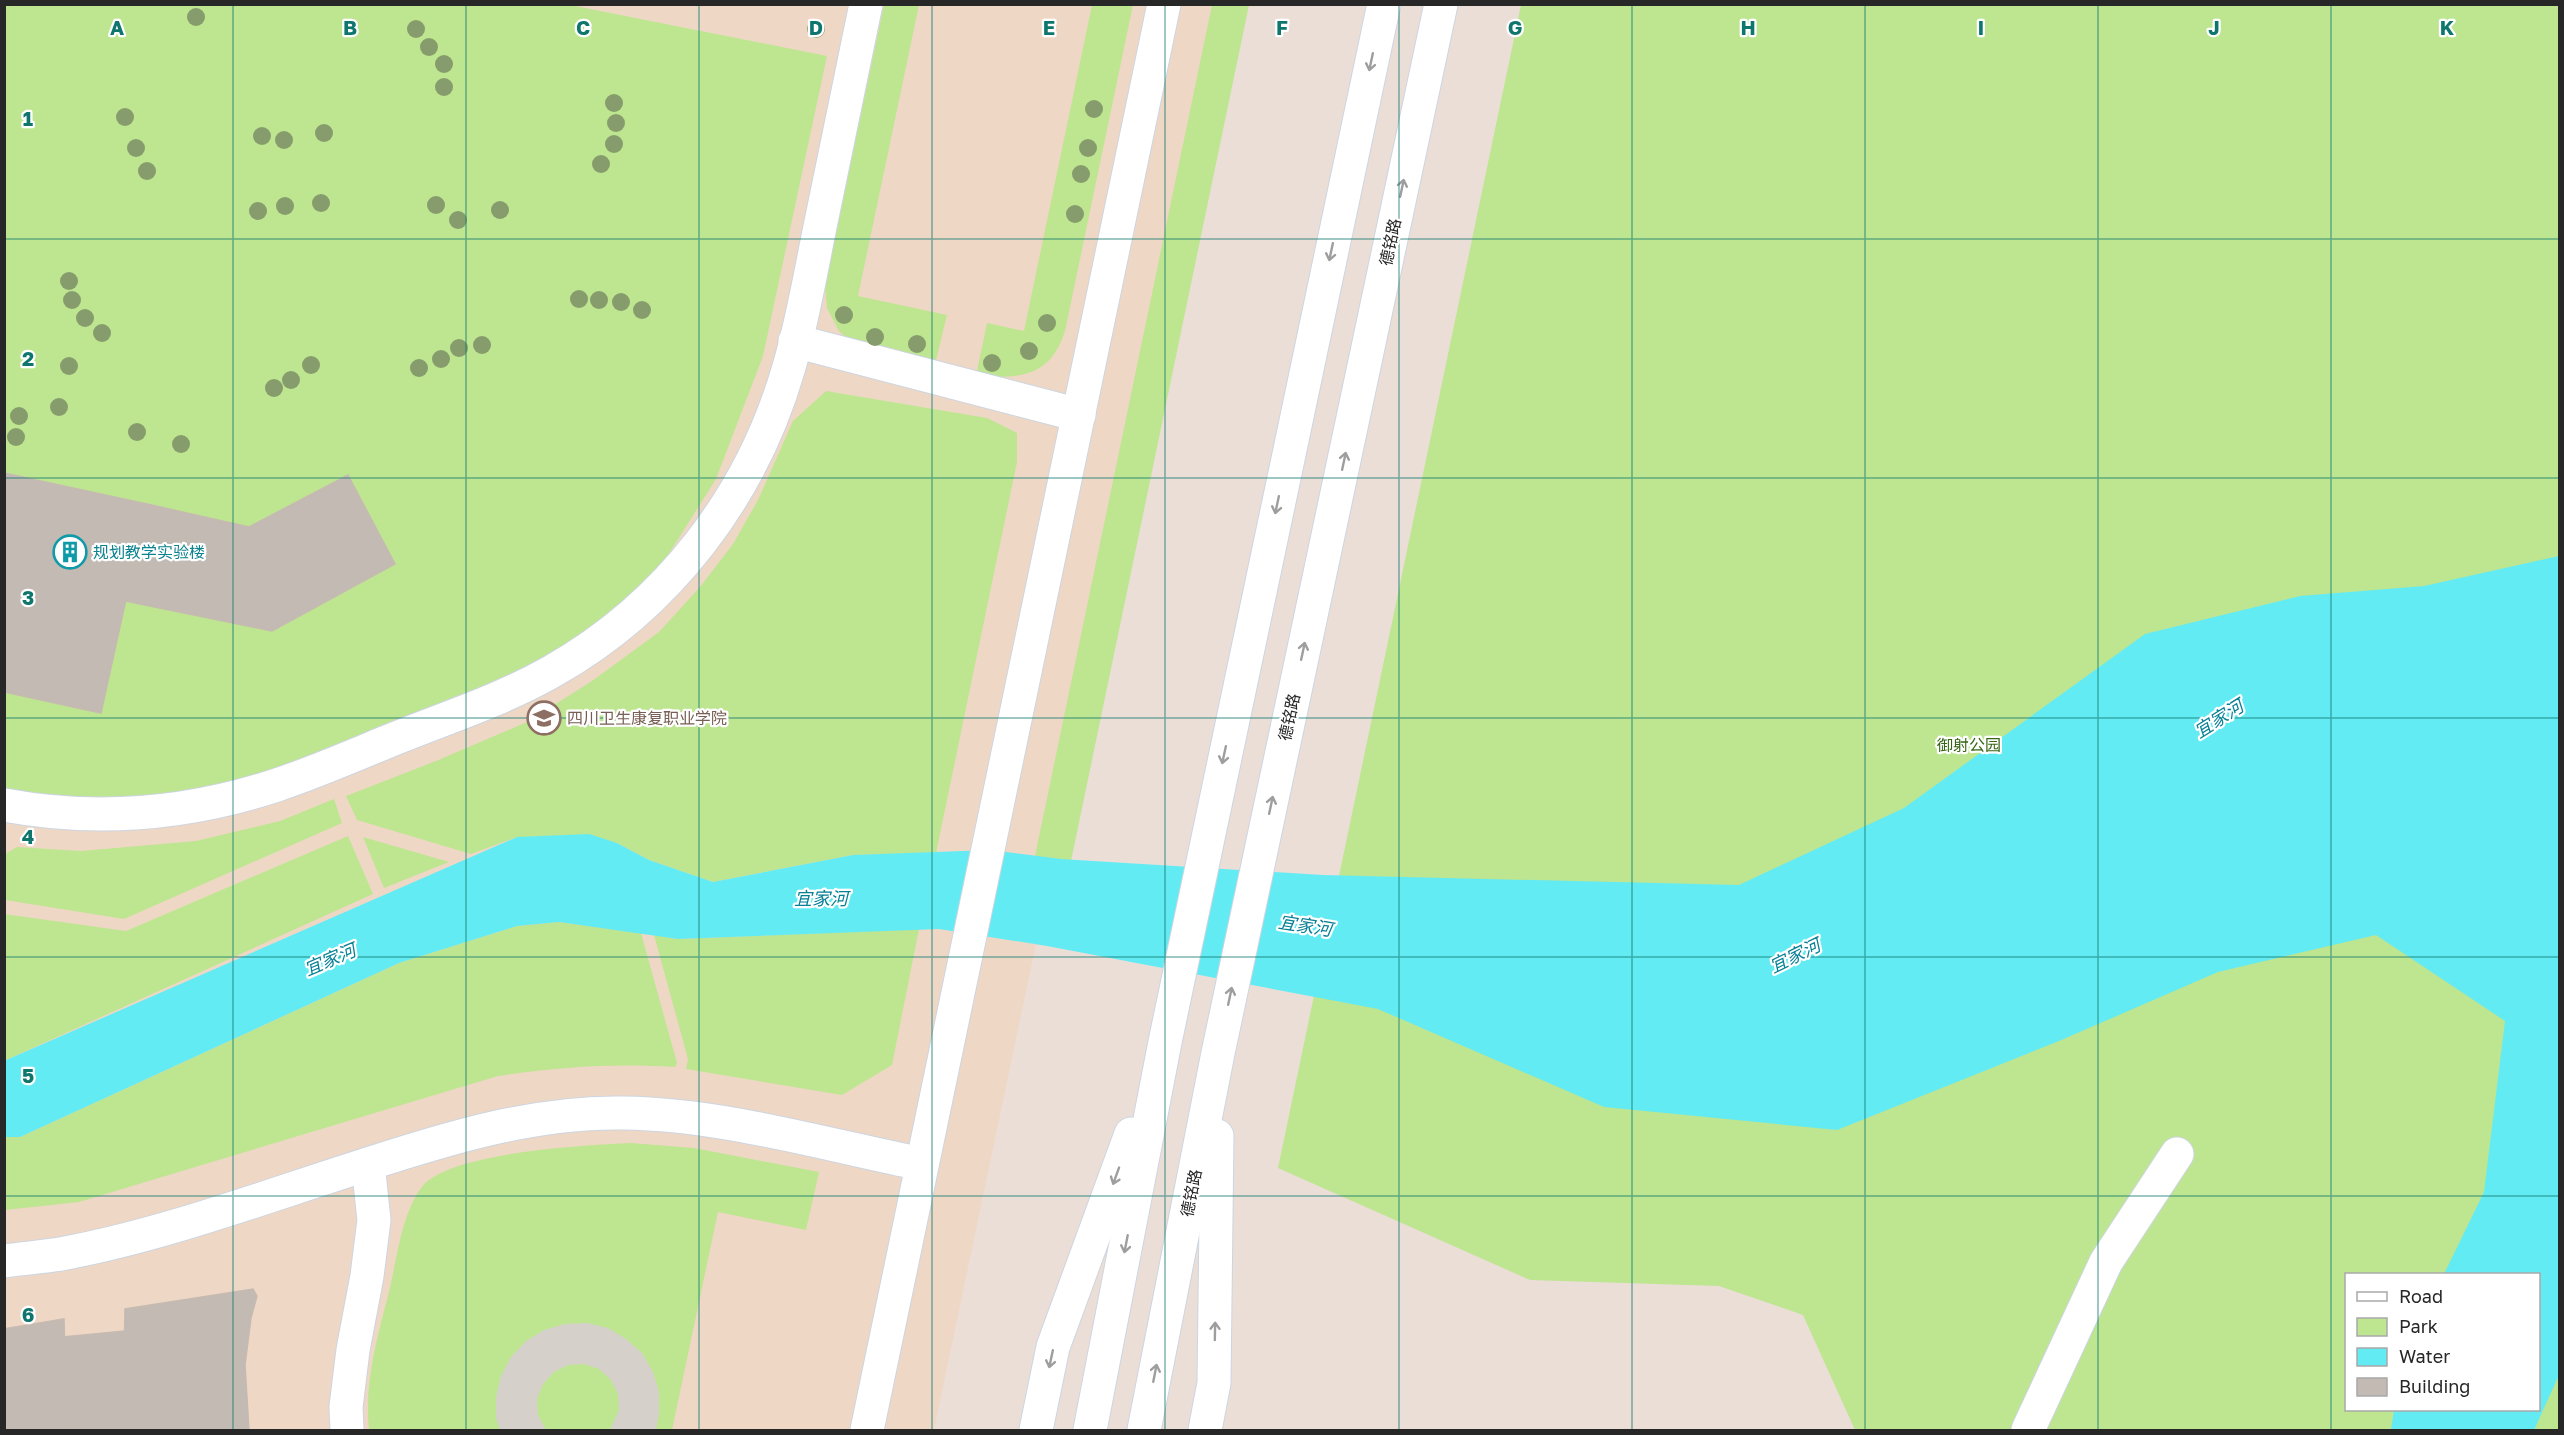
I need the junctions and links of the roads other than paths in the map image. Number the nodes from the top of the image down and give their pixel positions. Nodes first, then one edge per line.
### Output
1 (866, 4) edge
2 (1164, 4) edge
3 (1383, 4) edge
4 (1441, 4) edge
5 (795, 341) junction
6 (1079, 415) junction
7 (4, 805) edge
8 (1165, 1042) junction
9 (1218, 1053) junction
10 (2177, 1154) dead end
11 (368, 1164) junction
12 (922, 1164) junction
13 (4, 1261) edge
14 (347, 1431) edge
15 (867, 1431) edge
16 (1036, 1431) edge
17 (1090, 1431) edge
18 (1144, 1431) edge
19 (1205, 1431) edge
20 (2028, 1431) edge

1 - 5 street
2 - 6 street
3 -> 8 street
9 -> 4 street, 德铭路
5 - 6 street
5 - 7 street
6 - 12 street
8 -> 16 street
8 -> 17 street
18 -> 9 street, 德铭路
19 -> 9 street
10 - 20 street
11 - 12 street
11 - 13 street
11 - 14 street
12 - 15 street

